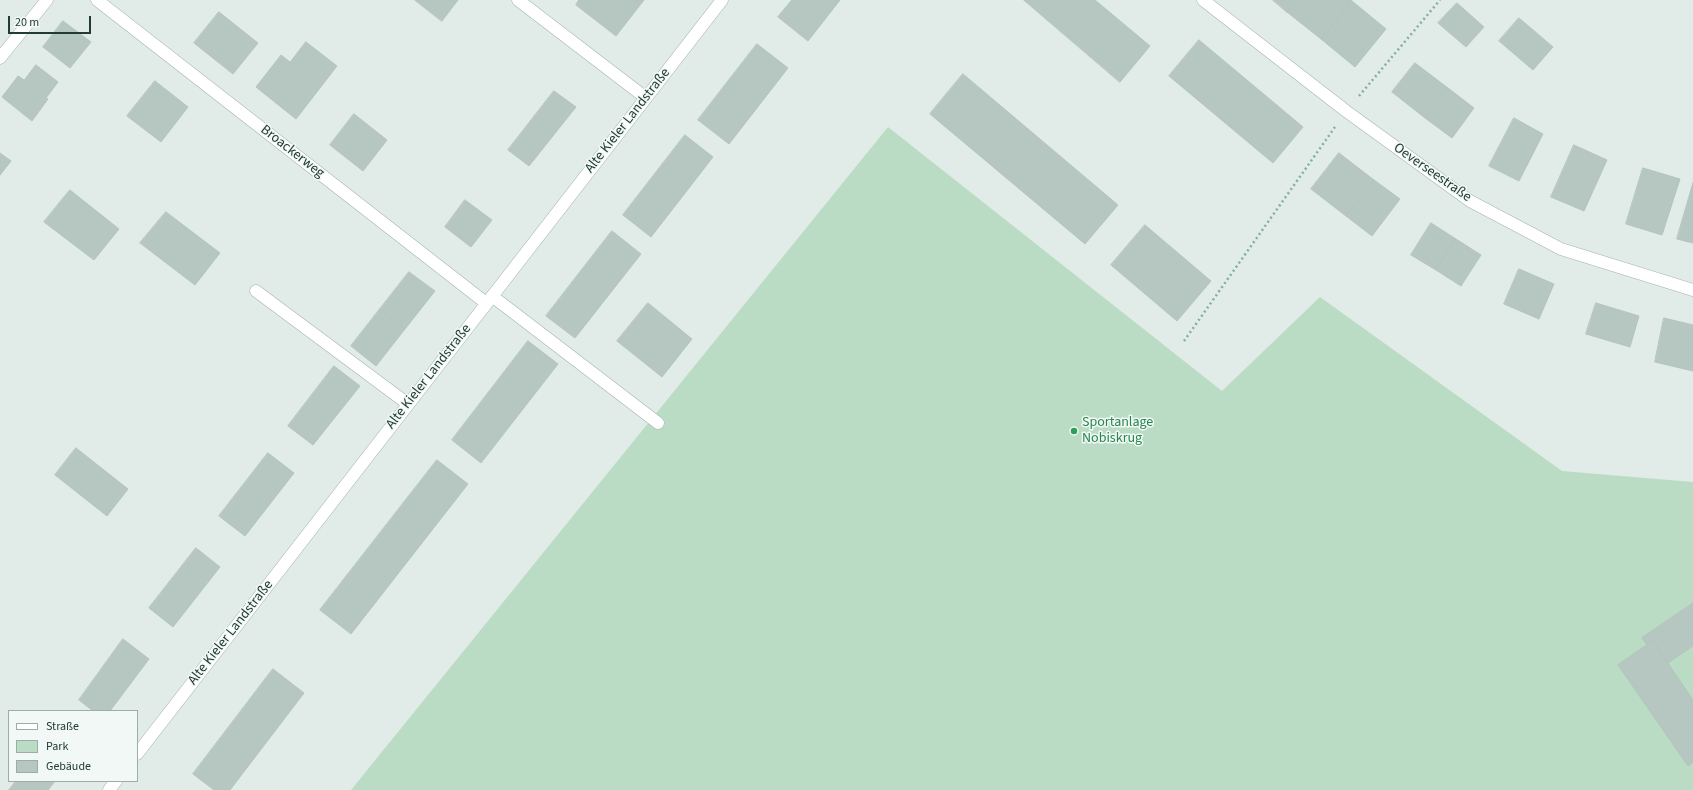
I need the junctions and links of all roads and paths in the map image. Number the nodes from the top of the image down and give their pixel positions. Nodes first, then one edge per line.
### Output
1 (47, 0) edge
2 (97, 0) edge
3 (518, 0) edge
4 (722, 0) edge
5 (1203, 0) edge
6 (1440, 0) edge
7 (0, 58) edge
8 (646, 98) junction
9 (1346, 111) junction
10 (1693, 290) edge
11 (256, 291) dead end
12 (489, 300) junction
13 (1184, 341) dead end
14 (408, 404) junction
15 (658, 423) dead end
16 (138, 753) edge
17 (115, 782) edge
18 (109, 790) edge

1 - 7 street
2 - 12 street, Broackerweg
3 - 8 street
4 - 8 street, Alte Kieler Landstraße
5 - 9 street, Oeverseestraße
6 - 9 path
8 - 12 street, Alte Kieler Landstraße
9 - 10 street, Oeverseestraße
9 - 13 path
11 - 14 street
12 - 14 street, Alte Kieler Landstraße
12 - 15 street, Broackerweg
14 - 16 street, Alte Kieler Landstraße
17 - 18 street

